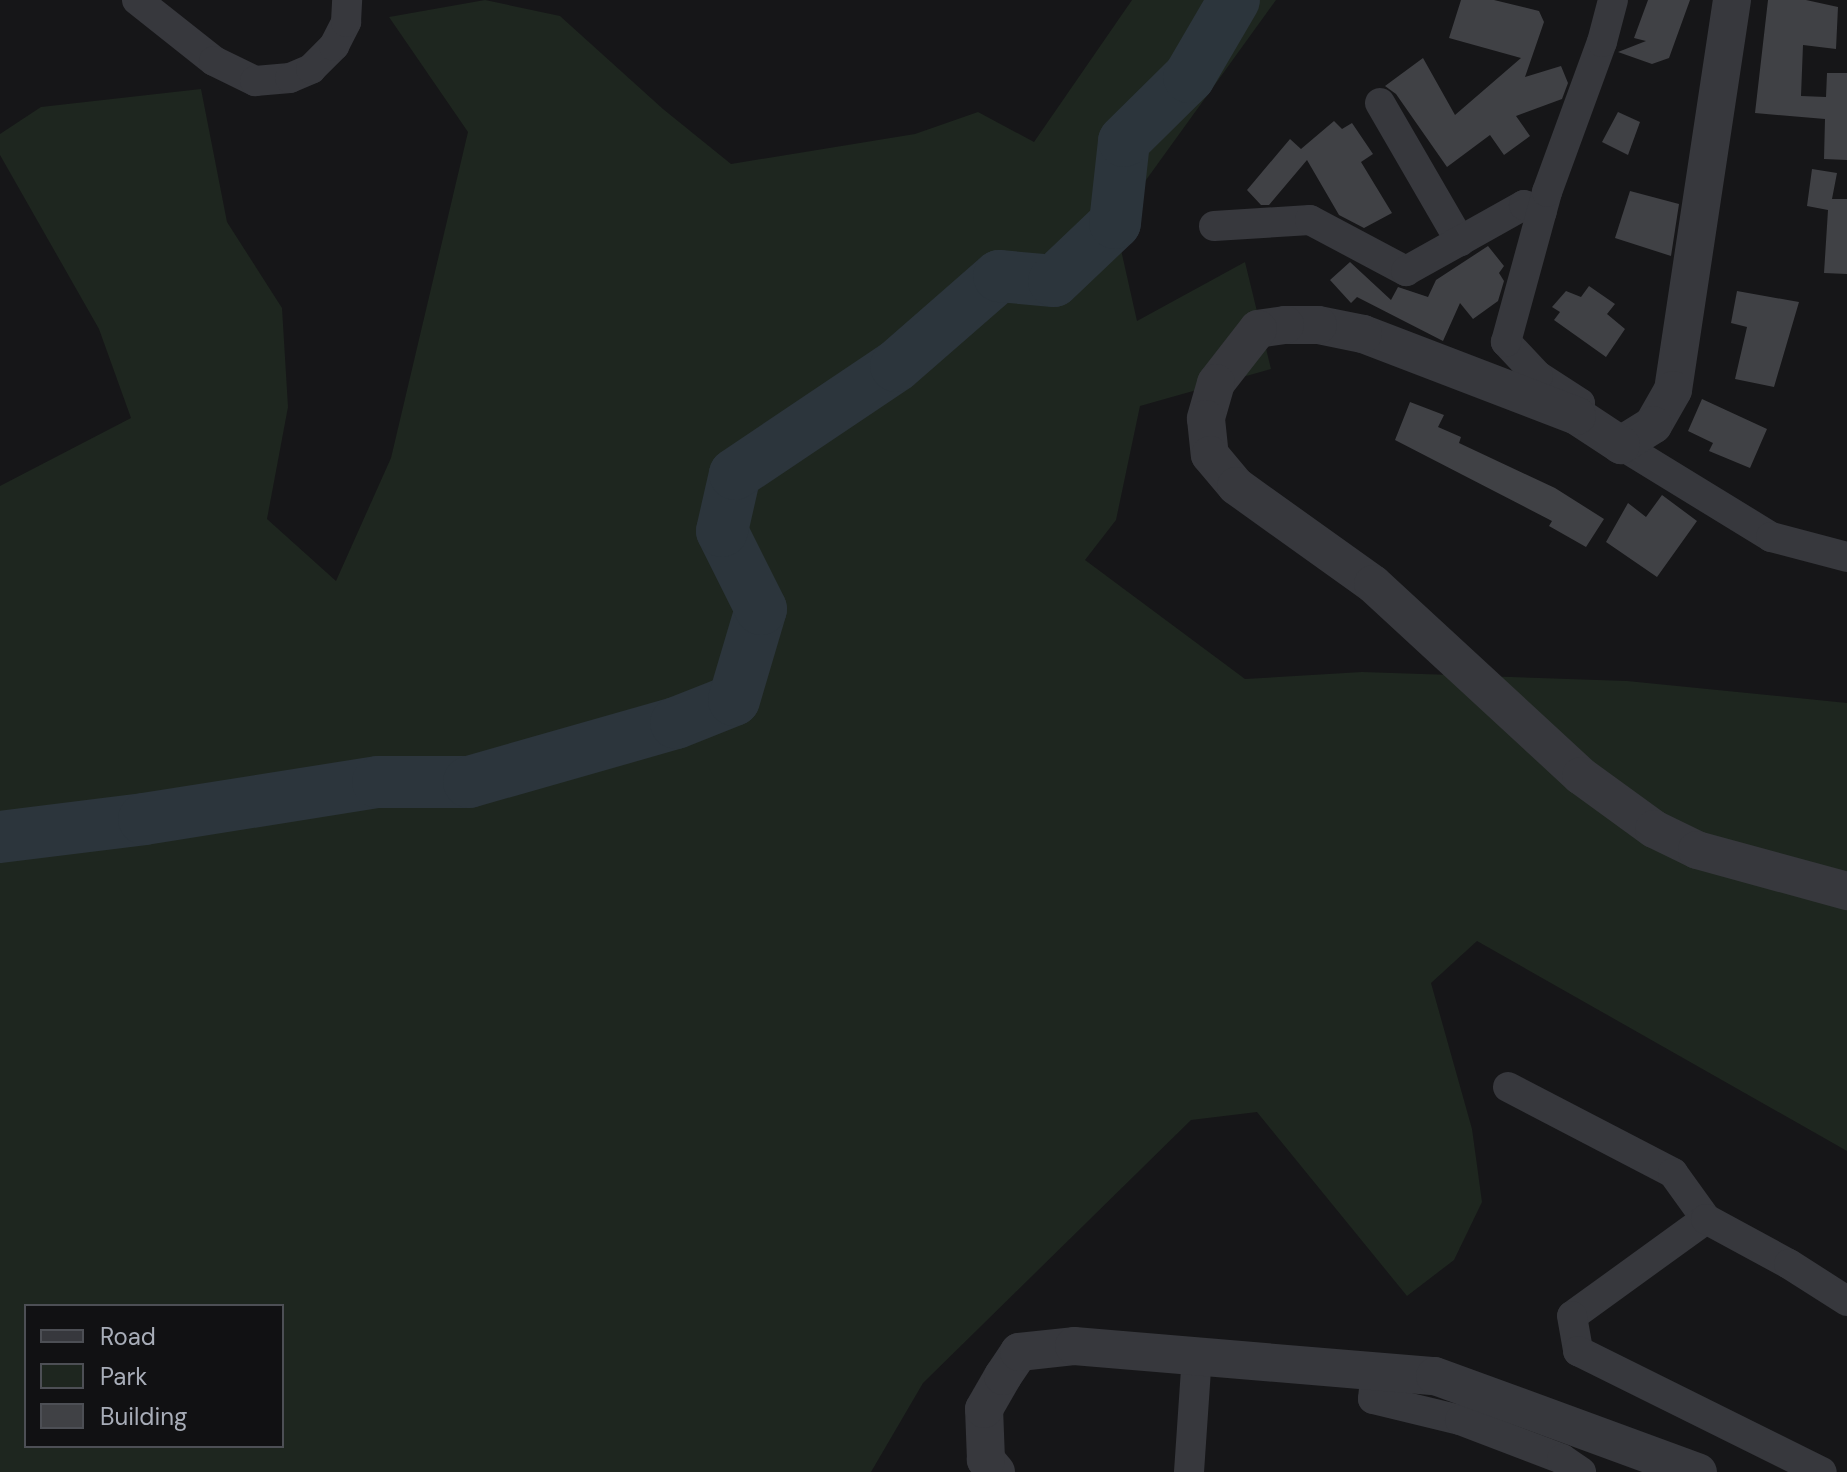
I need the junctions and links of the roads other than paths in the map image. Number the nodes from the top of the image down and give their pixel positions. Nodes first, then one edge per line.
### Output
1 (137, 0) edge
2 (347, 0) edge
3 (1613, 0) edge
4 (1732, 0) edge
5 (1380, 103) dead end
6 (1542, 212) junction
7 (1214, 226) dead end
8 (1460, 241) junction
9 (1577, 416) junction
10 (1621, 445) junction
11 (1847, 557) edge
12 (1847, 891) edge
13 (1508, 1087) dead end
14 (1706, 1219) junction
15 (1847, 1301) edge
16 (1197, 1356) junction
17 (1376, 1370) junction
18 (996, 1472) edge
19 (1189, 1472) edge
20 (1581, 1472) edge
21 (1698, 1472) edge
22 (1822, 1472) edge

1 - 2 street
3 - 6 street
4 - 10 street
5 - 8 street
6 - 8 street
6 - 9 street
7 - 8 street
9 - 10 street
9 - 12 street
10 - 11 street
13 - 14 street
14 - 15 street
14 - 22 street
16 - 17 street
16 - 18 street
16 - 19 street
17 - 20 street
17 - 21 street

